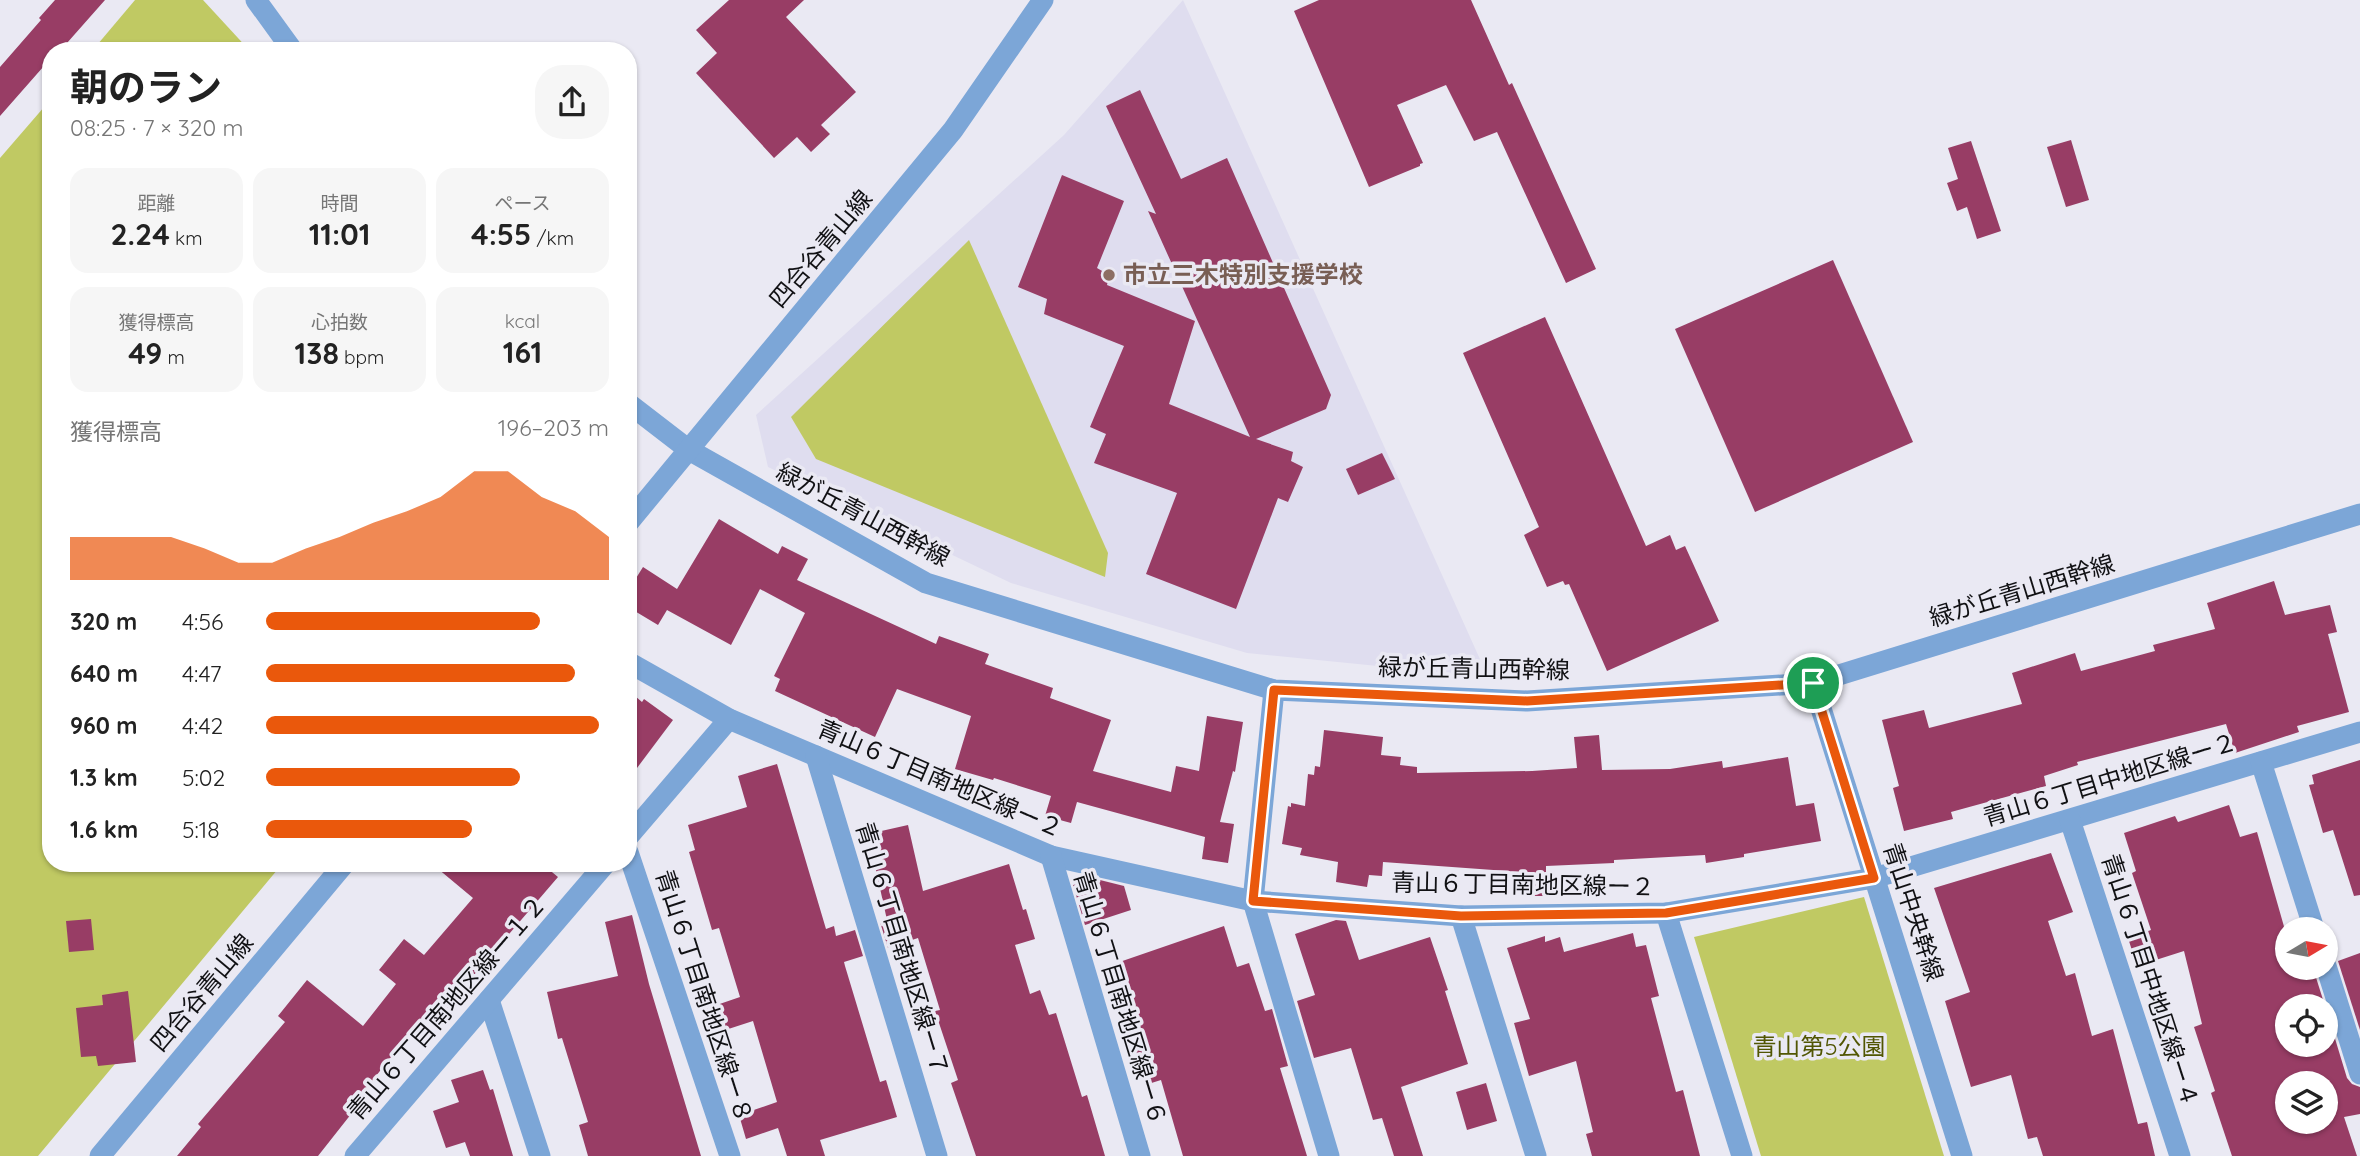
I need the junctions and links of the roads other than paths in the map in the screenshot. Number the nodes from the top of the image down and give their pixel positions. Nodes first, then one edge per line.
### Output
1 (256, 0) edge
2 (1043, 0) edge
3 (286, 42) edge
4 (637, 410) edge
5 (689, 450) junction
6 (637, 512) edge
7 (2360, 514) edge
8 (637, 667) edge
9 (1813, 683) junction
10 (1274, 690) junction
11 (729, 719) junction
12 (2360, 732) edge
13 (816, 756) junction
14 (2261, 762) junction
15 (2070, 820) junction
16 (637, 826) edge
17 (1051, 856) junction
18 (337, 872) edge
19 (598, 872) edge
20 (635, 872) edge
21 (1874, 878) junction
22 (1253, 901) junction
23 (1666, 913) junction
24 (1461, 916) junction
25 (2310, 917) edge
26 (2330, 980) edge
27 (489, 1000) junction
28 (2360, 1074) edge
29 (100, 1156) edge
30 (355, 1156) edge
31 (540, 1156) edge
32 (730, 1156) edge
33 (937, 1156) edge
34 (1140, 1156) edge
35 (1329, 1156) edge
36 (1536, 1156) edge
37 (1742, 1156) edge
38 (1962, 1156) edge
39 (2180, 1156) edge

1 - 3 street
2 - 5 street, 四合谷青山線
4 - 5 street, 緑が丘青山西幹線
5 - 6 street, 四合谷青山線
5 - 10 street, 緑が丘青山西幹線
7 - 9 street, 緑が丘青山西幹線
8 - 11 street, 青山６丁目南地区線ー２
9 - 10 street, 緑が丘青山西幹線
9 - 21 street, 青山中央幹線
10 - 22 street
11 - 13 street, 青山６丁目南地区線ー２
11 - 16 street
12 - 14 street, 青山６丁目中地区線ー２
13 - 17 street, 青山６丁目南地区線ー２
13 - 33 street, 青山６丁目南地区線ー７
14 - 15 street, 青山６丁目中地区線ー２
14 - 25 street
15 - 21 street, 青山６丁目中地区線ー２
15 - 39 street, 青山６丁目中地区線ー４
17 - 22 street, 青山６丁目南地区線ー２
17 - 34 street, 青山６丁目南地区線ー６
18 - 29 street, 四合谷青山線
19 - 27 street, 青山６丁目南地区線ー１２
20 - 32 street, 青山６丁目南地区線ー８
21 - 23 street, 青山６丁目南地区線ー２
21 - 38 street, 青山中央幹線
22 - 24 street, 青山６丁目南地区線ー２
22 - 35 street
23 - 24 street, 青山６丁目南地区線ー２
23 - 37 street
24 - 36 street
26 - 28 street
27 - 30 street, 青山６丁目南地区線ー１２
27 - 31 street

